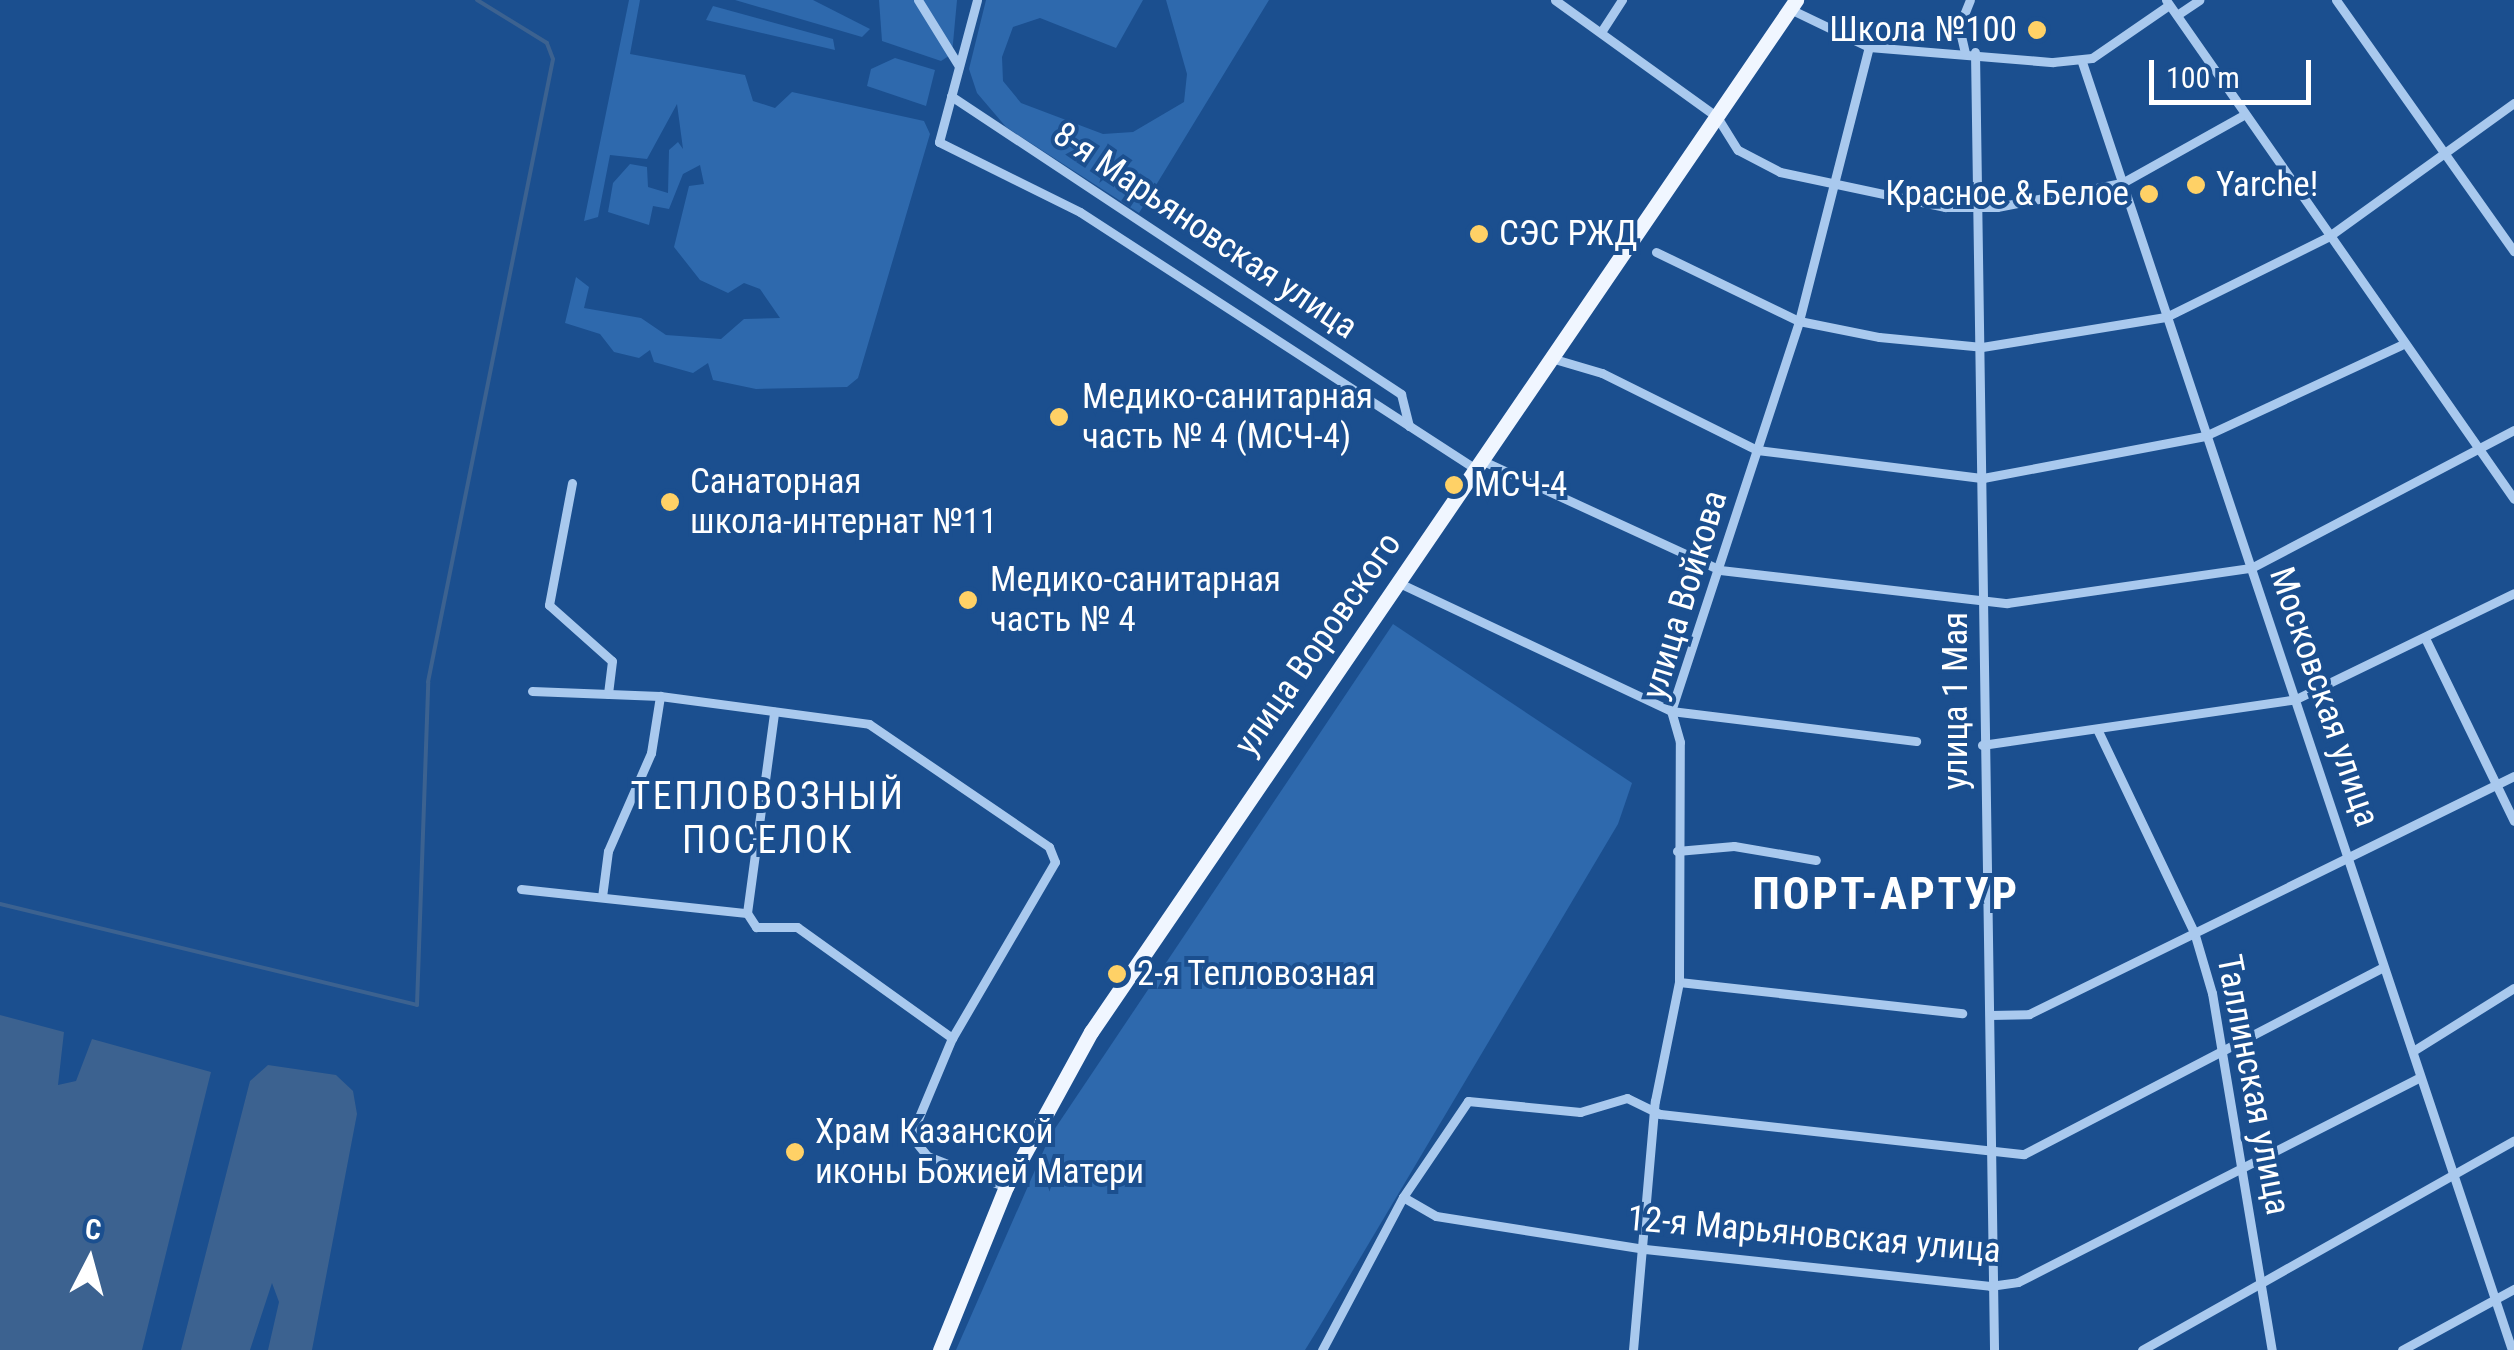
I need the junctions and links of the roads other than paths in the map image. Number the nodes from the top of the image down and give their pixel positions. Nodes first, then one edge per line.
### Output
1 (918, 0) edge
2 (976, 0) edge
3 (1555, 0) edge
4 (1622, 0) edge
5 (1970, 0) edge
6 (2199, 0) edge
7 (2336, 0) edge
8 (2168, 2) edge
9 (1793, 4) edge
10 (2177, 15) junction
11 (1603, 29) junction
12 (1869, 47) junction
13 (1970, 53) junction
14 (2082, 62) junction
15 (958, 66) junction
16 (951, 96) junction
17 (2514, 103) edge
18 (2242, 116) junction
19 (1717, 117) junction
20 (2444, 154) junction
21 (2122, 183) junction
22 (1838, 187) junction
23 (1975, 209) junction
24 (2328, 237) junction
25 (2514, 251) edge
26 (1656, 252) dead end
27 (2166, 316) junction
28 (1799, 321) junction
29 (2402, 345) junction
30 (1982, 347) junction
31 (1551, 358) junction
32 (1408, 426) junction
33 (2514, 430) edge
34 (2206, 436) junction
35 (1757, 450) junction
36 (2480, 453) junction
37 (1478, 464) junction
38 (1983, 478) junction
39 (572, 483) dead end
40 (2514, 499) edge
41 (2251, 568) junction
42 (1720, 570) junction
43 (1397, 582) junction
44 (2514, 593) edge
45 (1983, 603) junction
46 (2426, 640) junction
47 (532, 691) dead end
48 (608, 694) junction
49 (660, 696) junction
50 (2296, 699) junction
51 (1671, 711) junction
52 (774, 712) junction
53 (2098, 731) junction
54 (1916, 741) dead end
55 (1982, 746) junction
56 (2514, 776) edge
57 (2495, 786) junction
58 (2514, 820) edge
59 (1677, 851) junction
60 (1816, 860) dead end
61 (2352, 862) junction
62 (521, 889) dead end
63 (602, 897) junction
64 (747, 913) junction
65 (2194, 932) junction
66 (2381, 968) junction
67 (1678, 982) junction
68 (2514, 988) edge
69 (1962, 1013) dead end
70 (1990, 1015) junction
71 (952, 1038) junction
72 (2222, 1048) junction
73 (2413, 1051) junction
74 (2419, 1078) junction
75 (1657, 1091) junction
76 (1637, 1100) junction
77 (1660, 1114) junction
78 (2514, 1140) edge
79 (1990, 1150) junction
80 (2241, 1166) junction
81 (2455, 1176) junction
82 (1006, 1187) junction
83 (1403, 1197) junction
84 (1645, 1249) junction
85 (1990, 1286) junction
86 (2514, 1288) edge
87 (2262, 1289) junction
88 (2497, 1299) junction
89 (940, 1350) edge
90 (1324, 1350) edge
91 (1633, 1350) edge
92 (1994, 1350) edge
93 (2142, 1350) edge
94 (2272, 1350) edge
95 (2402, 1350) edge
96 (2512, 1350) edge

1 - 15 street
2 - 15 street
3 - 11 street
4 - 11 street
5 - 13 street, улица 1 Мая
6 - 10 street
7 - 20 street
8 - 10 street
8 - 14 street
9 - 12 street
9 - 19 main road, улица Воровского
10 - 18 street
11 - 19 street
12 - 13 street
12 - 22 street, улица Войкова
13 - 14 street
13 - 23 street, улица 1 Мая
14 - 21 street, Московская улица
15 - 16 street
16 - 32 street, 8-я Марьяновская улица
16 - 32 street, 8-я Марьяновская улица
17 - 20 street
18 - 21 street
18 - 24 street
19 - 22 street
19 - 31 main road, улица Воровского
20 - 24 street
20 - 25 street
21 - 23 street
21 - 27 street, Московская улица
22 - 23 street
22 - 28 street, улица Войкова
23 - 30 street, улица 1 Мая
24 - 27 street
24 - 29 street
26 - 28 street
27 - 30 street
27 - 34 street, Московская улица
28 - 30 street
28 - 35 street, улица Войкова
29 - 34 street
29 - 36 street
30 - 38 street, улица 1 Мая
31 - 35 street
31 - 37 main road, улица Воровского
32 - 37 street, 8-я Марьяновская улица
33 - 36 street, 8-я Марьяновская улица
34 - 38 street
34 - 41 street, Московская улица
35 - 38 street
35 - 42 street, улица Войкова
36 - 40 street
36 - 41 street, 8-я Марьяновская улица
37 - 42 street, 8-я Марьяновская улица
37 - 43 main road, улица Воровского
38 - 45 street, улица 1 Мая
39 - 48 street
41 - 45 street, 8-я Марьяновская улица
41 - 50 street, Московская улица
42 - 45 street, 8-я Марьяновская улица
42 - 51 street, улица Войкова
43 - 51 street
43 - 82 main road, улица Воровского
44 - 46 street
45 - 55 street, улица 1 Мая
46 - 50 street
46 - 57 street
47 - 48 street
48 - 49 street
49 - 52 street
49 - 63 street
50 - 53 street
50 - 61 street, Московская улица
51 - 54 street
51 - 59 street, улица Войкова
52 - 64 street
52 - 71 street
53 - 55 street
53 - 65 street, Таллинская улица
55 - 70 street, улица 1 Мая
56 - 57 street
57 - 58 street
57 - 61 street
59 - 60 street
59 - 67 street, улица Войкова
61 - 65 street
61 - 66 street, Московская улица
62 - 63 street
63 - 64 street
64 - 71 street
65 - 70 street
65 - 72 street, Таллинская улица
66 - 72 street
66 - 73 street, Московская улица
67 - 69 street
67 - 75 street, улица Войкова
68 - 73 street
70 - 79 street, улица 1 Мая
71 - 82 street
72 - 79 street
72 - 80 street, Таллинская улица
73 - 74 street, Московская улица
74 - 80 street, 12-я Марьяновская улица
74 - 81 street, Московская улица
75 - 76 street
75 - 77 street, улица Войкова
76 - 77 street
76 - 83 street
77 - 79 street
77 - 84 street, улица Войкова
78 - 81 street
79 - 85 street, улица 1 Мая
80 - 85 street, 12-я Марьяновская улица
80 - 87 street, Таллинская улица
81 - 87 street
81 - 88 street, Московская улица
82 - 89 main road, улица Воровского
83 - 84 street, 12-я Марьяновская улица
83 - 90 street
84 - 85 street, 12-я Марьяновская улица
84 - 91 street, улица Войкова
85 - 92 street, улица 1 Мая
86 - 88 street
87 - 93 street
87 - 94 street, Таллинская улица
88 - 95 street
88 - 96 street, Московская улица

